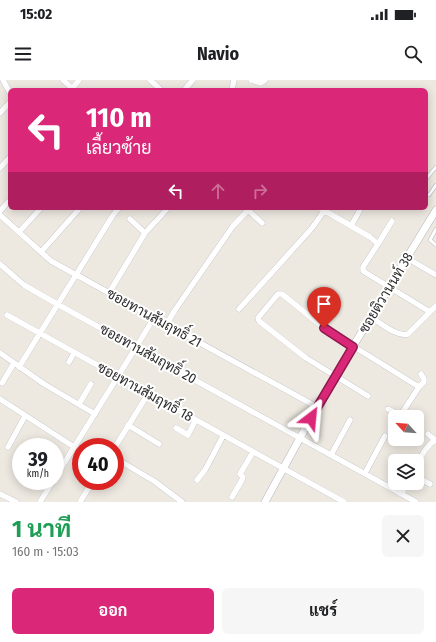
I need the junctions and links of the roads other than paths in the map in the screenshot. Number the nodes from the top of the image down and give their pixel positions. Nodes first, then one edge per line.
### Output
1 (3, 80) edge
2 (63, 80) edge
3 (150, 80) edge
4 (193, 80) edge
5 (251, 80) edge
6 (265, 80) edge
7 (72, 88) edge
8 (159, 88) edge
9 (186, 88) edge
10 (8, 89) edge
11 (8, 104) edge
12 (0, 113) edge
13 (8, 159) edge
14 (436, 167) edge
15 (0, 168) edge
16 (428, 177) edge
17 (436, 185) edge
18 (428, 195) edge
19 (8, 202) edge
20 (39, 210) edge
21 (78, 210) edge
22 (117, 210) edge
23 (166, 210) edge
24 (247, 210) edge
25 (251, 210) edge
26 (325, 210) edge
27 (360, 210) edge
28 (436, 210) edge
29 (0, 211) edge
30 (0, 215) edge
31 (130, 219) dead end
32 (392, 221) dead end
33 (262, 223) dead end
34 (351, 226) junction
35 (436, 229) edge
36 (19, 232) junction
37 (145, 233) junction
38 (378, 244) junction
39 (436, 245) edge
40 (41, 252) junction
41 (407, 258) junction
42 (0, 264) edge
43 (75, 275) junction
44 (436, 275) edge
45 (389, 288) junction
46 (109, 293) junction
47 (57, 304) junction
48 (436, 306) edge
49 (239, 309) dead end
50 (430, 312) junction
51 (7, 315) dead end
52 (371, 317) junction
53 (154, 318) junction
54 (166, 325) junction
55 (39, 334) junction
56 (353, 347) junction
57 (136, 348) junction
58 (0, 353) edge
59 (74, 353) junction
60 (69, 362) dead end
61 (14, 363) junction
62 (19, 367) junction
63 (421, 374) dead end
64 (336, 375) junction
65 (117, 377) junction
66 (2, 383) dead end
67 (91, 384) dead end
68 (419, 387) junction
69 (148, 394) junction
70 (368, 396) dead end
71 (0, 399) edge
72 (79, 404) junction
73 (317, 407) junction
74 (388, 409) dead end
75 (95, 414) junction
76 (25, 416) junction
77 (350, 420) dead end
78 (195, 421) junction
79 (128, 425) junction
80 (176, 428) dead end
81 (428, 434) dead end
82 (223, 436) junction
83 (385, 436) dead end
84 (80, 438) edge
85 (120, 438) edge
86 (300, 438) junction
87 (435, 440) edge
88 (159, 444) dead end
89 (72, 446) edge
90 (8, 447) dead end
91 (72, 450) edge
92 (253, 452) junction
93 (422, 454) edge
94 (331, 455) junction
95 (64, 463) edge
96 (124, 464) edge
97 (283, 469) junction
98 (365, 473) junction
99 (197, 480) dead end
100 (424, 481) edge
101 (430, 484) dead end
102 (47, 490) edge
103 (87, 490) edge
104 (404, 490) edge
105 (402, 493) junction
106 (0, 494) edge
107 (232, 497) dead end
108 (268, 501) edge
109 (16, 502) edge
110 (40, 502) edge
111 (80, 502) edge
112 (182, 502) edge
113 (344, 502) edge
114 (416, 502) edge

1 - 10 street
2 - 7 street
3 - 8 street
4 - 9 street
5 - 6 street
11 - 12 street
13 - 15 street
14 - 16 lane
17 - 18 lane
19 - 29 street
20 - 36 street
21 - 40 street
22 - 43 street
23 - 37 street
24 - 54 street
25 - 33 street
26 - 34 street
26 - 49 street
27 - 34 street
28 - 41 street, ซอยติวานนท์ 38
30 - 36 street, ซอยทานสัมฤทธิ์ 21
31 - 37 street
32 - 38 street
34 - 38 street
35 - 39 lane
36 - 40 street, ซอยทานสัมฤทธิ์ 21
37 - 46 street
38 - 45 street
40 - 43 street, ซอยทานสัมฤทธิ์ 21
41 - 44 street
41 - 45 street, ซอยติวานนท์ 38
42 - 47 street, ซอยทานสัมฤทธิ์ 20
43 - 46 street, ซอยทานสัมฤทธิ์ 21
43 - 47 street
45 - 50 street
45 - 52 street, ซอยติวานนท์ 38
46 - 53 street, ซอยทานสัมฤทธิ์ 21
47 - 55 street
47 - 57 street, ซอยทานสัมฤทธิ์ 20
48 - 50 street
50 - 52 street
51 - 55 street, ซอยทานสัมฤทธิ์ 18
52 - 56 street, ซอยติวานนท์ 38
53 - 54 street, ซอยทานสัมฤทธิ์ 21
53 - 57 street
54 - 73 street, ซอยทานสัมฤทธิ์ 21
55 - 59 street, ซอยทานสัมฤทธิ์ 18
55 - 62 street
56 - 64 street, ซอยติวานนท์ 38
56 - 64 street
56 - 68 street
57 - 65 street
57 - 86 street, ซอยทานสัมฤทธิ์ 20
58 - 61 street
59 - 60 street
59 - 65 street, ซอยทานสัมฤทธิ์ 18
61 - 62 street
61 - 66 street
62 - 72 street
63 - 68 street
64 - 70 street
64 - 73 street, ซอยติวานนท์ 38
65 - 69 street, ซอยทานสัมฤทธิ์ 18
65 - 75 street
67 - 72 street
68 - 74 street
69 - 78 street, ซอยทานสัมฤทธิ์ 18
69 - 79 street
71 - 76 street
72 - 75 street
73 - 86 street, ซอยติวานนท์ 38
75 - 84 street
76 - 89 street
76 - 90 street
77 - 94 street
78 - 80 street
78 - 82 street, ซอยทานสัมฤทธิ์ 18
79 - 85 street
79 - 88 street
81 - 87 street
82 - 92 street, ซอยทานสัมฤทธิ์ 18
82 - 99 street
83 - 98 street
86 - 94 street, ซอยทานสัมฤทธิ์ 20
86 - 97 street, ซอยติวานนท์ 38
87 - 93 street
91 - 95 street
92 - 97 street, ซอยทานสัมฤทธิ์ 18
92 - 107 street
94 - 98 street, ซอยทานสัมฤทธิ์ 20
96 - 112 street
97 - 108 street, ซอยติวานนท์ 38
97 - 113 street, ซอยทานสัมฤทธิ์ 18
98 - 105 street, ซอยทานสัมฤทธิ์ 20
100 - 101 street
102 - 110 street
103 - 111 street
104 - 105 street
105 - 114 street, ซอยทานสัมฤทธิ์ 20
106 - 109 street

